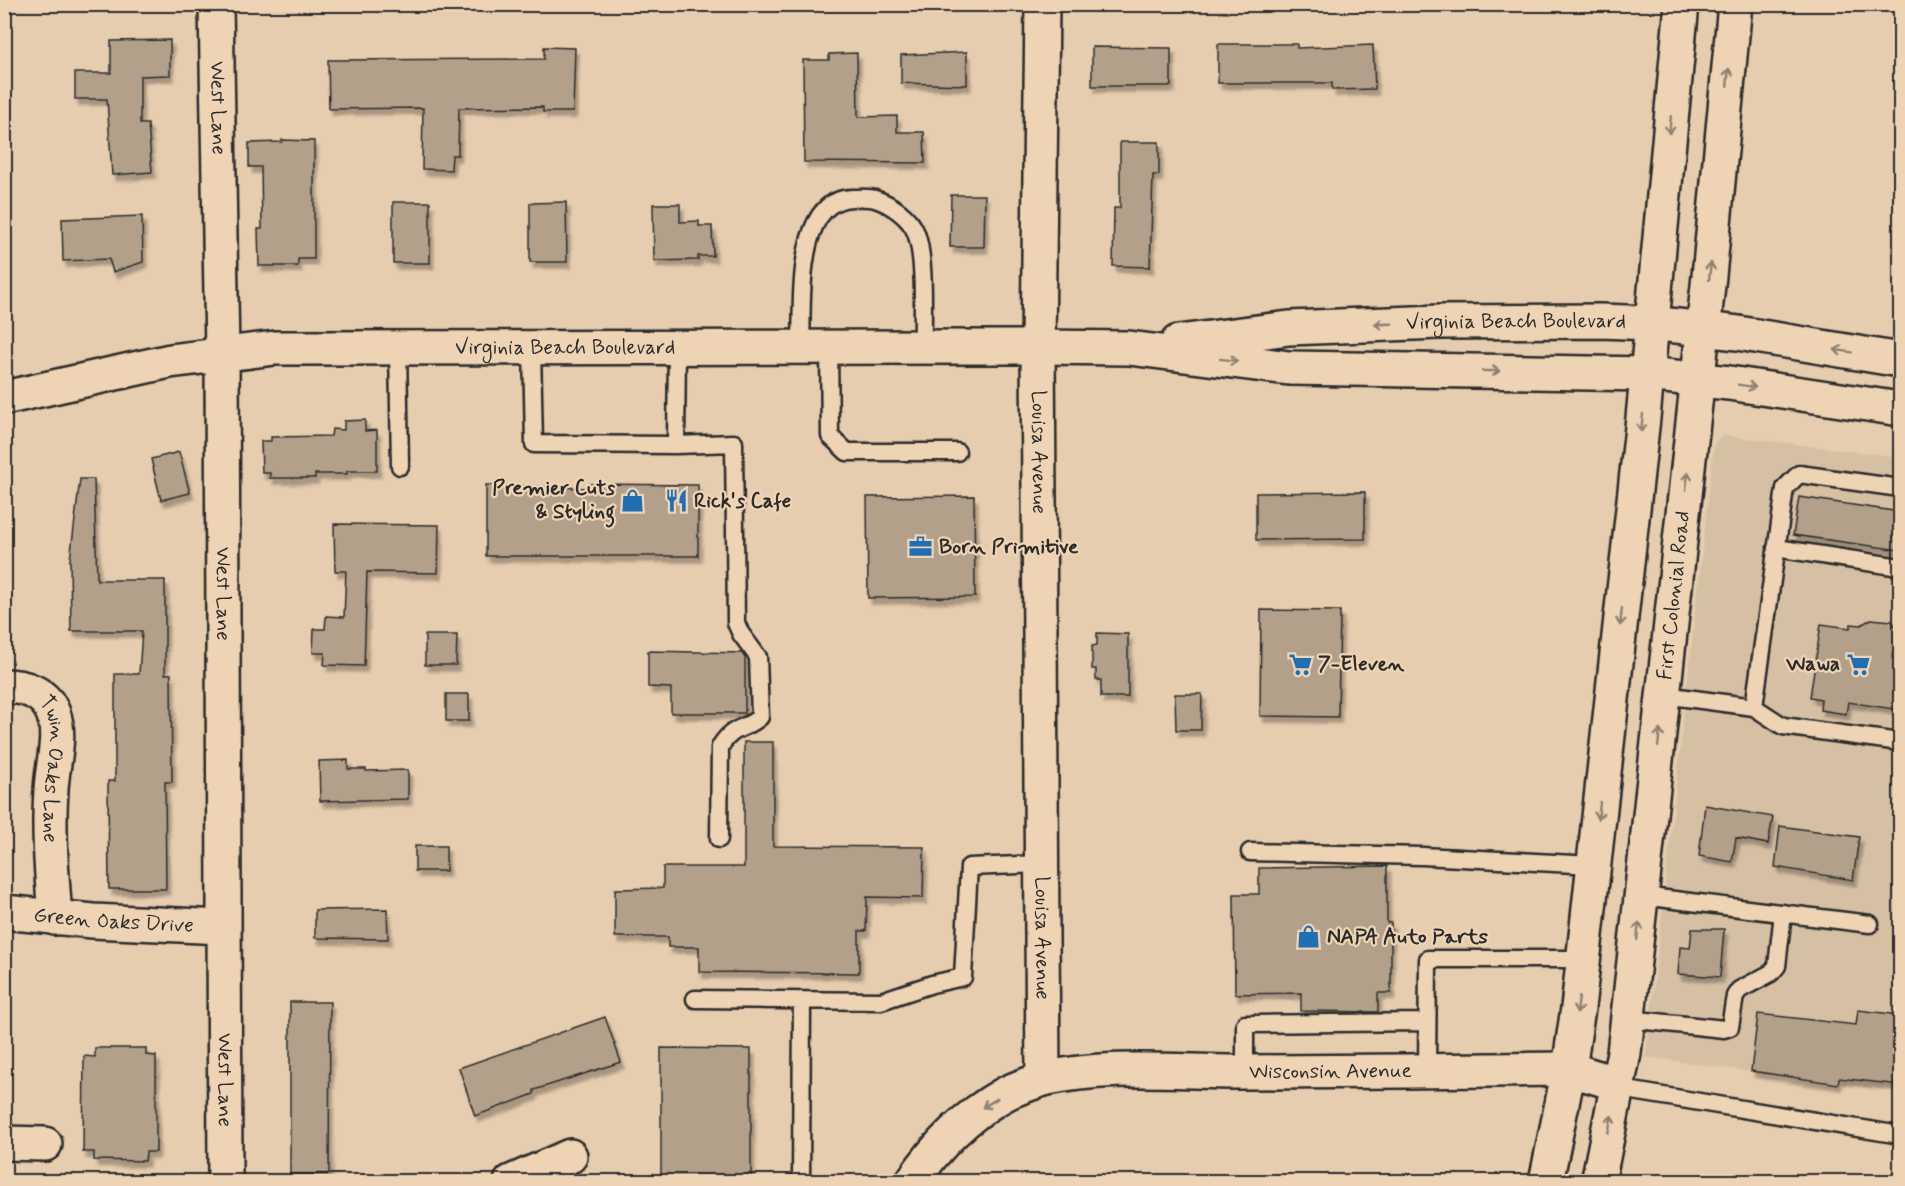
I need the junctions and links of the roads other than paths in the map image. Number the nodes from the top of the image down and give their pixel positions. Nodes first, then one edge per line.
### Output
1 (216, 4) edge
2 (1042, 4) edge
3 (1682, 4) edge
4 (1735, 4) edge
5 (1652, 323) junction
6 (1704, 329) junction
7 (815, 346) junction
8 (398, 347) junction
9 (532, 347) junction
10 (677, 347) junction
11 (923, 347) junction
12 (1038, 347) junction
13 (1129, 348) junction
14 (222, 353) junction
15 (1900, 360) edge
16 (1647, 374) junction
17 (1698, 380) junction
18 (4, 398) edge
19 (1900, 409) edge
20 (676, 445) junction
21 (957, 452) dead end
22 (400, 466) dead end
23 (1900, 488) edge
24 (1776, 548) junction
25 (1900, 567) edge
26 (4, 686) edge
27 (1664, 695) junction
28 (1754, 707) junction
29 (1900, 742) edge
30 (719, 839) dead end
31 (1250, 852) dead end
32 (1041, 864) junction
33 (1593, 865) junction
34 (1642, 896) junction
35 (4, 912) edge
36 (1783, 913) junction
37 (55, 918) junction
38 (1870, 924) dead end
39 (223, 927) junction
40 (1583, 959) junction
41 (696, 999) dead end
42 (802, 1000) junction
43 (1628, 1019) junction
44 (1427, 1022) junction
45 (1569, 1069) junction
46 (1427, 1070) junction
47 (1245, 1072) junction
48 (1043, 1079) junction
49 (1618, 1084) junction
50 (1900, 1135) edge
51 (4, 1143) edge
52 (45, 1144) dead end
53 (570, 1156) dead end
54 (225, 1182) edge
55 (511, 1182) edge
56 (801, 1182) edge
57 (912, 1182) edge
58 (1546, 1182) edge
59 (1598, 1182) edge

1 - 14 main road, West Lane
2 - 12 main road, Louisa Avenue
3 -> 5 main road
6 -> 4 main road, First Colonial Road
5 - 6 main road, Virginia Beach Boulevard
5 -> 13 main road, Virginia Beach Boulevard
5 - 16 main road
15 -> 6 main road, Virginia Beach Boulevard
6 - 17 main road, First Colonial Road
7 - 10 main road, Virginia Beach Boulevard
7 - 11 main road, Virginia Beach Boulevard
7 - 11 lane
7 - 21 lane
8 - 9 main road, Virginia Beach Boulevard
8 - 14 main road, Virginia Beach Boulevard
8 - 22 lane
9 - 10 main road, Virginia Beach Boulevard
9 - 20 lane
10 - 20 lane
11 - 12 main road, Virginia Beach Boulevard
12 - 13 main road, Virginia Beach Boulevard
12 - 32 main road, Louisa Avenue
13 -> 16 main road, Virginia Beach Boulevard
14 - 18 main road, Virginia Beach Boulevard
14 - 39 main road, West Lane
16 - 17 main road, Virginia Beach Boulevard
16 -> 33 main road
17 -> 19 main road, Virginia Beach Boulevard
27 -> 17 main road, First Colonial Road
20 - 30 lane
23 - 24 lane
24 - 25 lane
24 - 28 lane
26 - 37 main road, Twin Oaks Lane
27 - 28 lane
34 -> 27 main road, First Colonial Road
28 - 29 lane
31 - 33 lane
32 - 42 lane
32 - 48 main road, Louisa Avenue
33 - 40 main road
34 - 36 lane
43 -> 34 main road, First Colonial Road
35 - 37 main road, Green Oaks Drive
36 - 38 lane
36 - 43 lane
37 - 39 main road, Green Oaks Drive
39 - 54 main road, West Lane
40 - 44 lane
40 -> 45 main road
41 - 42 lane
42 - 56 lane
43 - 49 main road, First Colonial Road
44 - 46 lane
44 - 47 lane
45 - 46 main road, Wisconsin Avenue
45 - 49 main road, Wisconsin Avenue
45 - 58 main road
46 - 47 main road, Wisconsin Avenue
47 - 48 main road, Wisconsin Avenue
48 -> 57 main road, Wisconsin Avenue
49 - 50 lane
59 -> 49 main road, First Colonial Road
51 - 52 main road
53 - 55 main road

